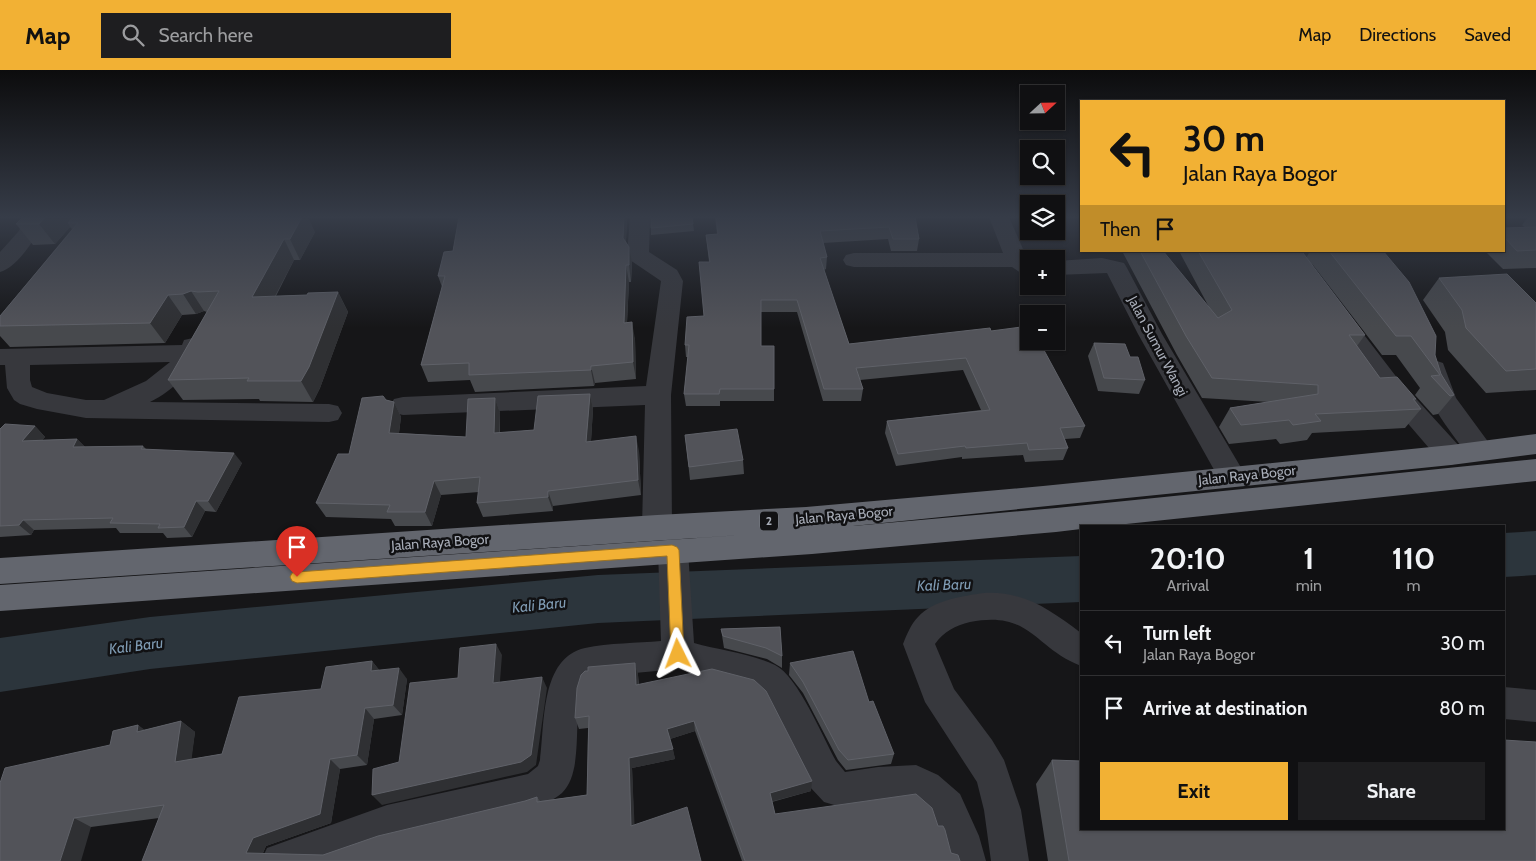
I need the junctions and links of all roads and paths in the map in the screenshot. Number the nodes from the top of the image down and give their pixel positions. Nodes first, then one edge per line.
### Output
1 (10, 254) edge
2 (638, 254) edge
3 (854, 260) dead end
4 (1020, 264) edge
5 (0, 265) edge
6 (1065, 267) edge
7 (1321, 294) edge
8 (201, 329) edge
9 (1435, 348) edge
10 (189, 353) junction
11 (9, 357) edge
12 (658, 395) junction
13 (403, 406) dead end
14 (103, 410) junction
15 (329, 413) dead end
16 (1536, 444) edge
17 (1480, 450) junction
18 (1451, 455) junction
19 (1536, 470) edge
20 (1232, 476) junction
21 (668, 551) junction
22 (0, 572) edge
23 (0, 598) edge
24 (677, 651) junction
25 (1080, 651) edge
26 (1505, 703) edge
27 (1536, 706) edge
28 (280, 861) edge
29 (967, 861) edge
30 (1010, 861) edge

1 - 5 street
2 - 12 street
3 - 4 street
6 - 20 street, Jalan Sumur Wangi
7 - 18 street
8 - 10 street
9 - 17 street
10 - 11 street
10 - 14 street
11 - 14 street
12 - 13 street
12 - 21 street
14 - 15 street
16 - 17 highway, Jalan Raya Bogor / 2
17 - 18 highway, Jalan Raya Bogor / 2
18 - 20 highway, Jalan Raya Bogor / 2
19 - 21 highway, Jalan Raya Bogor / 2
20 - 21 highway, Jalan Raya Bogor / 2
21 - 22 highway, Jalan Raya Bogor / 2
21 - 23 highway, Jalan Raya Bogor / 2
21 - 24 street
24 - 28 street
24 - 29 street
25 - 30 street
26 - 27 street

